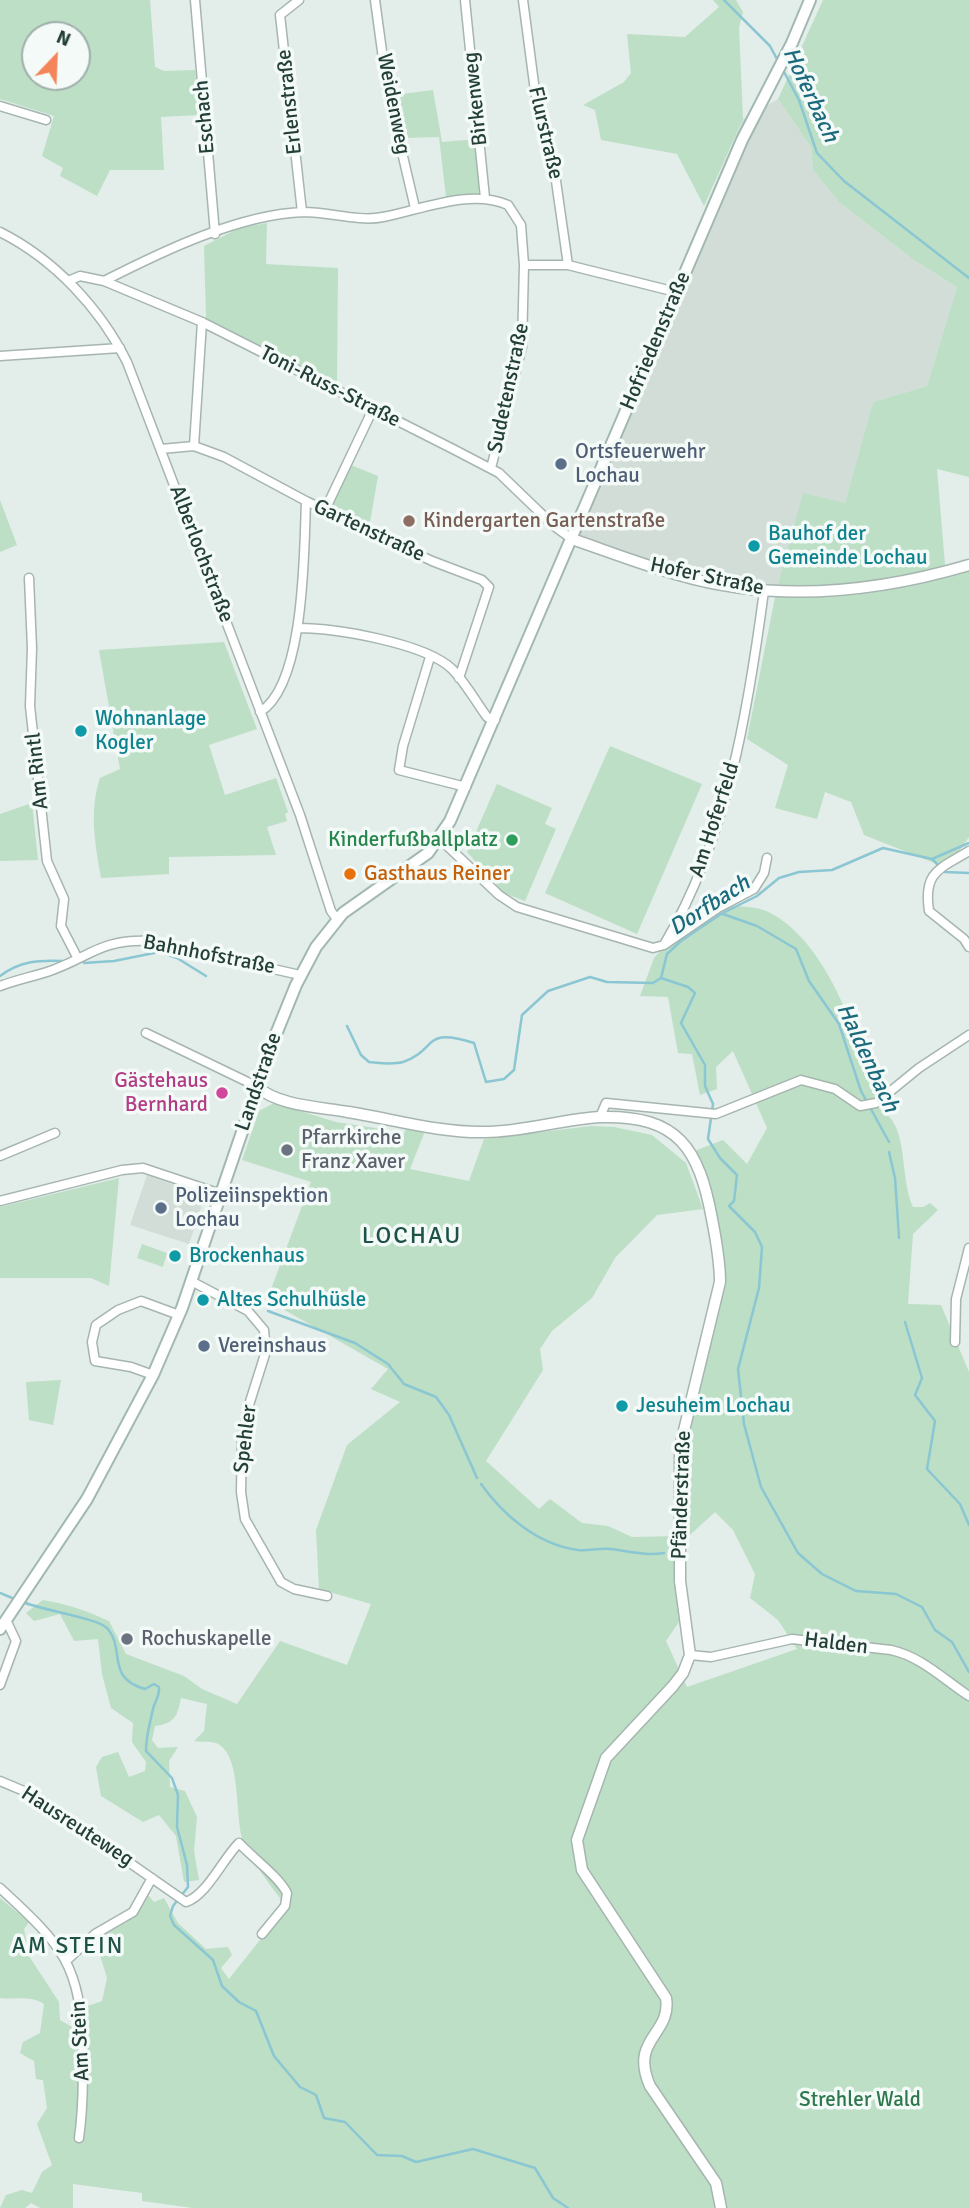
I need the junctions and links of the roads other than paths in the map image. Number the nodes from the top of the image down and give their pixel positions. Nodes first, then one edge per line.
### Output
1 (195, 0) edge
2 (299, 0) edge
3 (375, 0) edge
4 (465, 0) edge
5 (523, 0) edge
6 (810, 0) edge
7 (0, 106) edge
8 (46, 120) dead end
9 (485, 198) junction
10 (415, 208) junction
11 (302, 212) junction
12 (0, 232) edge
13 (215, 234) junction
14 (524, 265) junction
15 (568, 265) junction
16 (68, 281) junction
17 (104, 281) junction
18 (676, 292) junction
19 (202, 322) junction
20 (120, 348) junction
21 (0, 356) edge
22 (373, 409) junction
23 (194, 446) junction
24 (161, 449) junction
25 (491, 468) junction
26 (306, 501) junction
27 (325, 510) junction
28 (572, 539) junction
29 (969, 565) edge
30 (29, 578) dead end
31 (764, 591) junction
32 (298, 628) junction
33 (430, 657) junction
34 (459, 678) junction
35 (260, 712) junction
36 (495, 720) junction
37 (466, 787) junction
38 (440, 839) junction
39 (969, 851) edge
40 (767, 858) dead end
41 (390, 881) joint
42 (337, 919) junction
43 (664, 945) junction
44 (969, 947) edge
45 (77, 957) junction
46 (300, 975) junction
47 (0, 986) edge
48 (146, 1033) dead end
49 (969, 1035) edge
50 (256, 1086) junction
51 (600, 1117) junction
52 (55, 1133) dead end
53 (0, 1156) edge
54 (221, 1194) junction
55 (0, 1201) edge
56 (969, 1248) edge
57 (191, 1281) junction
58 (179, 1315) junction
59 (955, 1342) dead end
60 (153, 1375) junction
61 (327, 1596) dead end
62 (3, 1625) edge
63 (691, 1655) junction
64 (0, 1685) edge
65 (969, 1696) edge
66 (0, 1781) edge
67 (152, 1878) junction
68 (0, 1888) edge
69 (262, 1934) dead end
70 (66, 1961) junction
71 (79, 2138) dead end
72 (721, 2208) edge

1 - 13 street, Eschach
2 - 11 street, Erlenstraße
3 - 10 street, Weidenweg
4 - 9 street, Birkenweg
5 - 15 street, Flurstraße
6 - 18 main road, Hofriedenstraße
7 - 8 street
9 - 10 street
9 - 14 street, Sudetenstraße
10 - 11 street
11 - 13 street
12 - 16 street, Alberlochstraße
13 - 17 street
14 - 15 street
14 - 25 street, Sudetenstraße
15 - 18 street
16 - 17 street, Toni-Russ-Straße
16 - 20 street, Alberlochstraße
17 - 19 street, Toni-Russ-Straße
18 - 28 main road, Hofriedenstraße
19 - 22 street, Toni-Russ-Straße
19 - 23 street
20 - 21 street
20 - 24 street, Alberlochstraße
22 - 25 street, Toni-Russ-Straße
22 - 27 street
23 - 24 street, Gartenstraße
23 - 26 street, Gartenstraße
24 - 35 street, Alberlochstraße
25 - 28 street, Toni-Russ-Straße
26 - 27 street, Gartenstraße
26 - 32 street
27 - 34 street, Gartenstraße
28 - 31 street, Hofer Straße
28 - 36 main road, Hofriedenstraße
29 - 31 street, Hofer Straße
30 - 45 street, Am Rintl
31 - 43 street, Am Hoferfeld
32 - 33 street
32 - 35 street
33 - 34 street
33 - 37 street
34 - 36 street
35 - 42 street, Alberlochstraße
36 - 37 main road, Hofriedenstraße
37 - 38 main road, Hofriedenstraße
38 - 41 main road, Hofriedenstraße
38 - 43 street
39 - 44 street
40 - 43 street, Am Hoferfeld
41 - 42 main road, Landstraße
42 - 46 main road, Landstraße
45 - 46 street, Bahnhofstraße
45 - 47 street, Bahnhofstraße
46 - 50 main road, Landstraße
48 - 50 street
49 - 51 street
50 - 51 street, Pfänderstraße
50 - 54 main road, Landstraße
51 - 63 street, Pfänderstraße
52 - 53 street
54 - 55 street
54 - 57 main road, Landstraße
56 - 59 street
57 - 58 main road, Landstraße
57 - 61 street, Spehler
58 - 60 main road, Landstraße
58 - 60 street
60 - 62 main road, Landstraße
62 - 64 street
63 - 65 street, Halden
63 - 72 street
66 - 67 street, Hausreuteweg
67 - 69 street, Hausreuteweg
67 - 70 street, Hausreuteweg
68 - 70 street, Am Stein
70 - 71 street, Am Stein

